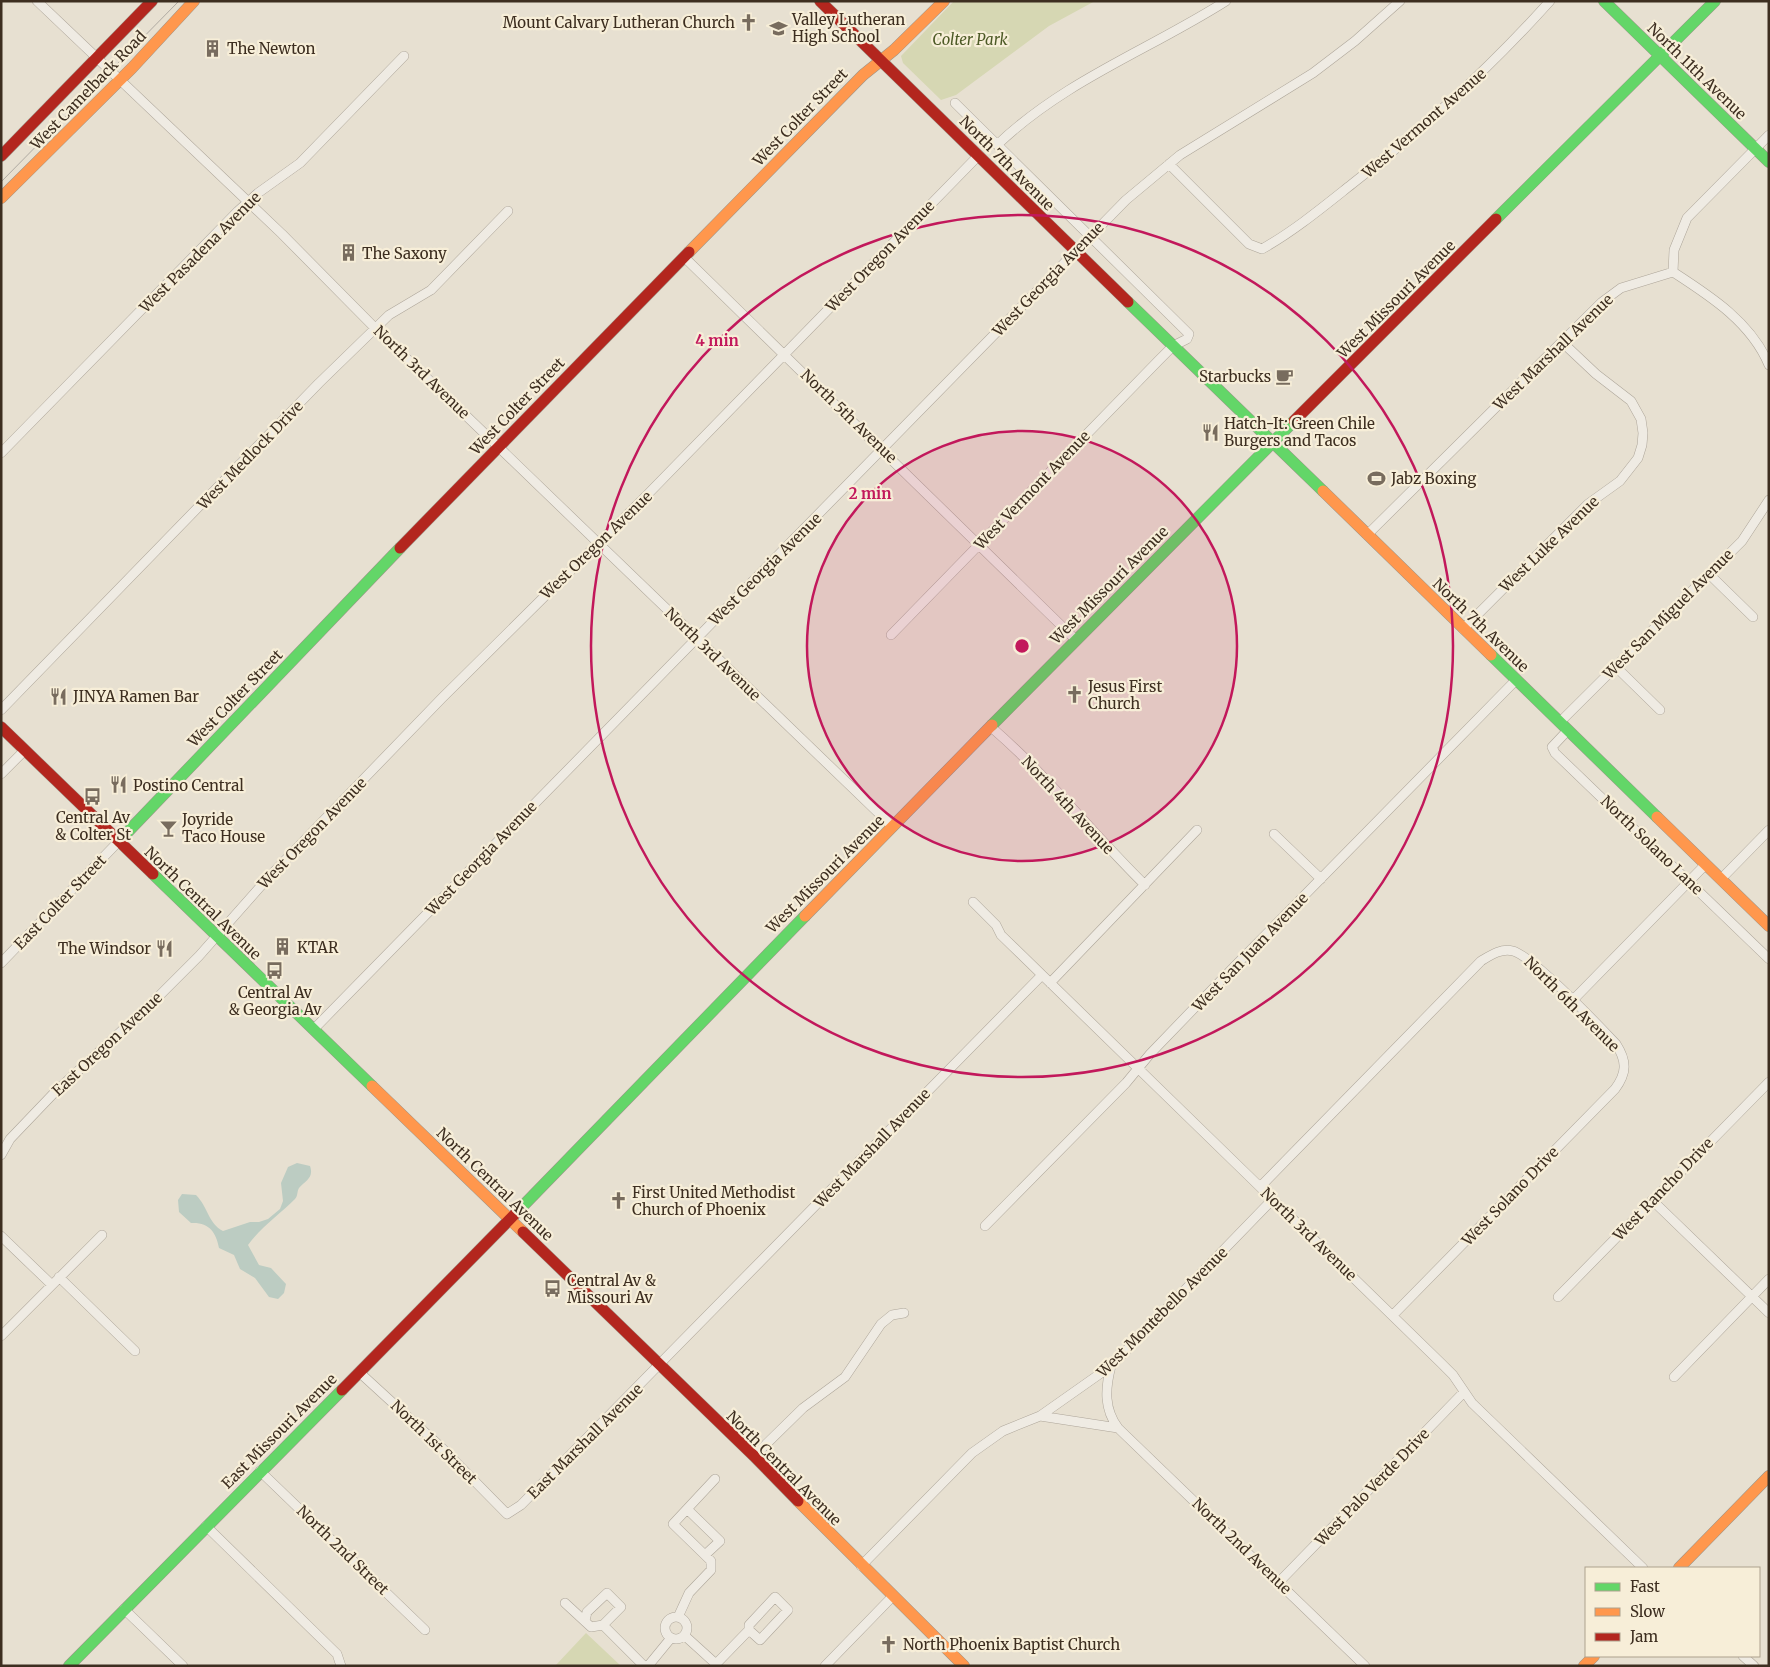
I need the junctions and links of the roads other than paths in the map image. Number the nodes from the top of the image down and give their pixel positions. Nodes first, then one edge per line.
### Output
1 (38, 1) edge
2 (152, 1) edge
3 (194, 1) edge
4 (820, 1) edge
5 (944, 1) edge
6 (1226, 1) edge
7 (1400, 1) edge
8 (1550, 1) edge
9 (1604, 1) edge
10 (1716, 1) edge
11 (404, 56) dead end
12 (1661, 56) junction
13 (97, 58) junction
14 (881, 60) junction
15 (121, 80) junction
16 (955, 103) dead end
17 (1769, 135) edge
18 (997, 145) junction
19 (1755, 149) junction
20 (979, 155) junction
21 (1, 156) edge
22 (1769, 162) edge
23 (1169, 164) junction
24 (1, 198) edge
25 (248, 202) junction
26 (508, 211) dead end
27 (1091, 235) junction
28 (1075, 251) junction
29 (684, 257) junction
30 (1673, 272) junction
31 (375, 328) junction
32 (1562, 342) junction
33 (1173, 346) junction
34 (784, 354) junction
35 (1769, 365) edge
36 (1272, 443) junction
37 (498, 446) junction
38 (883, 450) junction
39 (1, 453) edge
40 (1769, 500) edge
41 (1367, 535) junction
42 (598, 543) junction
43 (979, 544) junction
44 (1709, 574) junction
45 (1753, 617) dead end
46 (1463, 629) junction
47 (891, 635) dead end
48 (696, 638) junction
49 (1076, 640) junction
50 (1616, 666) junction
51 (1516, 680) junction
52 (1, 710) edge
53 (1660, 710) dead end
54 (991, 726) junction
55 (1564, 726) junction
56 (1, 727) edge
57 (25, 750) junction
58 (1, 774) edge
59 (892, 826) junction
60 (1197, 830) dead end
61 (1769, 830) edge
62 (1274, 834) dead end
63 (118, 841) junction
64 (1706, 864) junction
65 (1321, 879) junction
66 (1720, 879) junction
67 (1690, 881) junction
68 (1145, 885) junction
69 (973, 902) dead end
70 (1769, 926) edge
71 (216, 936) junction
72 (1769, 959) edge
73 (1, 963) edge
74 (1042, 975) junction
75 (1050, 983) junction
76 (1572, 1001) junction
77 (313, 1030) junction
78 (1138, 1068) junction
79 (1624, 1074) joint
80 (1769, 1082) edge
81 (1, 1155) edge
82 (1260, 1187) junction
83 (1273, 1199) junction
84 (1652, 1200) junction
85 (510, 1218) junction
86 (985, 1226) dead end
87 (102, 1234) dead end
88 (1, 1236) edge
89 (59, 1277) junction
90 (1769, 1279) edge
91 (52, 1285) junction
92 (1752, 1296) junction
93 (1558, 1297) dead end
94 (904, 1313) dead end
95 (1769, 1313) edge
96 (1393, 1316) junction
97 (1, 1336) edge
98 (135, 1351) dead end
99 (660, 1365) junction
100 (1111, 1366) junction
101 (359, 1372) junction
102 (1674, 1377) dead end
103 (1464, 1392) junction
104 (1040, 1416) junction
105 (1118, 1428) junction
106 (754, 1456) junction
107 (260, 1471) junction
108 (1769, 1476) edge
109 (715, 1479) dead end
110 (687, 1509) junction
111 (507, 1514) joint
112 (206, 1526) junction
113 (706, 1555) junction
114 (861, 1566) junction
115 (1642, 1567) edge
116 (1680, 1567) edge
117 (1279, 1582) junction
118 (892, 1597) junction
119 (565, 1603) dead end
120 (124, 1609) junction
121 (678, 1617) junction
122 (584, 1621) junction
123 (603, 1625) junction
124 (425, 1630) dead end
125 (750, 1630) junction
126 (684, 1635) junction
127 (672, 1638) junction
128 (1593, 1657) edge
129 (1744, 1657) edge
130 (715, 1665) edge
131 (69, 1666) edge
132 (183, 1666) edge
133 (341, 1666) edge
134 (644, 1666) edge
135 (648, 1666) edge
136 (826, 1666) edge
137 (964, 1666) edge
138 (1365, 1666) edge
139 (1584, 1666) edge
140 (1754, 1666) edge

1 - 13 street, North 3rd Avenue
2 - 13 main road, West Camelback Road
3 - 15 main road, West Camelback Road
4 - 14 main road, North 7th Avenue
5 - 14 main road, West Colter Street
6 - 18 street
7 - 23 street, West Georgia Avenue
8 - 23 street, West Vermont Avenue
9 - 12 main road, North 11th Avenue
10 - 12 main road, West Missouri Avenue
11 - 25 street, West Pasadena Avenue
12 - 19 main road, North 11th Avenue
12 - 36 main road, West Missouri Avenue
13 - 15 street, North 3rd Avenue
13 - 21 main road, West Camelback Road
14 - 20 main road, North 7th Avenue
14 - 29 main road, West Colter Street
15 - 24 main road, West Camelback Road
15 - 25 street, North 3rd Avenue
16 - 18 street, North 7th Avenue
17 - 19 street
18 - 27 street, North 7th Avenue
19 - 22 main road, North 11th Avenue
19 - 30 street
20 - 28 main road, North 7th Avenue
20 - 34 street, West Oregon Avenue
23 - 27 street, West Georgia Avenue
25 - 31 street, North 3rd Avenue
25 - 39 street, West Pasadena Avenue
26 - 31 street, West Medlock Drive
27 - 28 street, West Georgia Avenue
27 - 33 street, North 7th Avenue
28 - 33 main road, North 7th Avenue
28 - 38 street, West Georgia Avenue
29 - 34 street, North 5th Avenue
29 - 37 main road, West Colter Street
30 - 32 street, West Marshall Avenue
30 - 35 street
31 - 37 street, North 3rd Avenue
31 - 52 street, West Medlock Drive
32 - 41 street, West Marshall Avenue
32 - 46 street, West Luke Avenue
33 - 36 main road, North 7th Avenue
33 - 43 street, West Vermont Avenue
34 - 38 street, North 5th Avenue
34 - 42 street, West Oregon Avenue
36 - 41 main road, North 7th Avenue
36 - 49 main road, West Missouri Avenue
37 - 42 street, North 3rd Avenue
37 - 63 main road, West Colter Street
38 - 43 street, North 5th Avenue
38 - 48 street, West Georgia Avenue
40 - 44 street, West San Miguel Avenue
41 - 46 main road, North 7th Avenue
42 - 48 street, North 3rd Avenue
42 - 71 street, West Oregon Avenue
43 - 47 street, West Vermont Avenue
43 - 49 street, North 5th Avenue
44 - 45 street
44 - 50 street, West San Miguel Avenue
46 - 51 main road, North 7th Avenue
48 - 59 street, North 3rd Avenue
48 - 77 street, West Georgia Avenue
49 - 54 main road, West Missouri Avenue
50 - 53 street
50 - 55 street, West San Miguel Avenue
51 - 55 main road, North 7th Avenue
51 - 65 street, West San Juan Avenue
54 - 59 main road, West Missouri Avenue
54 - 68 street, North 4th Avenue
55 - 64 main road, North 7th Avenue
55 - 67 street, North Solano Lane
56 - 57 main road, North Central Avenue
57 - 58 street
57 - 63 main road, North Central Avenue
59 - 85 main road, West Missouri Avenue
60 - 68 street
61 - 66 street
62 - 65 street
63 - 71 main road, North Central Avenue
63 - 73 street, East Colter Street
64 - 66 main road, North 7th Avenue
64 - 67 street
65 - 78 street, West San Juan Avenue
66 - 70 main road, North 7th Avenue
67 - 72 street, North Solano Lane
67 - 76 street
68 - 75 street
69 - 74 street, North 3rd Avenue
71 - 77 main road, North Central Avenue
71 - 81 street, East Oregon Avenue
74 - 75 street, North 3rd Avenue
74 - 99 street, West Marshall Avenue
75 - 78 street, North 3rd Avenue
76 - 79 street, North 6th Avenue
76 - 82 street, North 6th Avenue
77 - 85 main road, North Central Avenue
78 - 82 street, North 3rd Avenue
78 - 86 street, West San Juan Avenue
79 - 96 street, West Solano Drive
80 - 84 street, West Rancho Drive
82 - 83 street, North 3rd Avenue
83 - 96 street, North 3rd Avenue
83 - 100 street, West Montebello Avenue
84 - 92 street
84 - 93 street, West Rancho Drive
85 - 99 main road, North Central Avenue
85 - 101 main road, East Missouri Avenue
87 - 89 street
88 - 91 street
89 - 91 street
89 - 98 street
90 - 92 street
91 - 97 street
92 - 95 street
92 - 102 street
94 - 106 street
96 - 103 street, North 3rd Avenue
99 - 106 main road, North Central Avenue
99 - 111 street, East Marshall Avenue
100 - 104 street, West Montebello Avenue
100 - 105 street, North 2nd Avenue
101 - 107 main road, East Missouri Avenue
101 - 111 street, North 1st Street
103 - 115 street, North 3rd Avenue
103 - 117 street, West Palo Verde Drive
104 - 105 street
104 - 114 street, West Montebello Avenue
105 - 117 street, North 2nd Avenue
106 - 114 main road, North Central Avenue
107 - 112 main road, East Missouri Avenue
107 - 124 street, North 2nd Street
108 - 116 main road
109 - 110 street
110 - 113 street
110 - 113 street
112 - 120 main road, East Missouri Avenue
112 - 133 street
113 - 121 street
114 - 118 main road, North Central Avenue
117 - 138 street, North 2nd Avenue
118 - 136 street
118 - 137 main road, North Central Avenue
119 - 122 street
120 - 131 main road, East Missouri Avenue
120 - 132 street
121 - 126 street
121 - 127 street
122 - 123 street
122 - 123 street
123 - 134 street
125 - 125 street
125 - 130 street
126 - 127 street
126 - 130 street
127 - 135 street
128 - 139 main road
129 - 140 street

